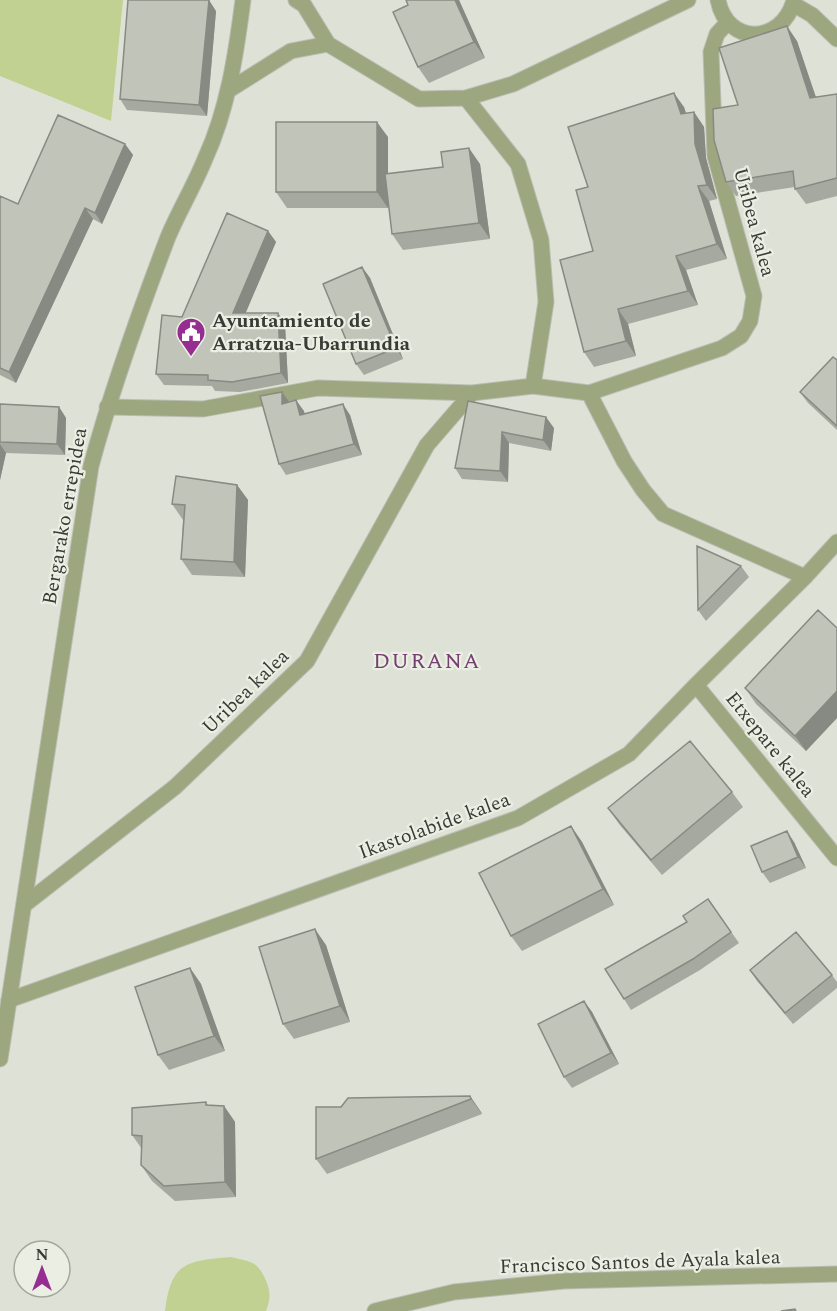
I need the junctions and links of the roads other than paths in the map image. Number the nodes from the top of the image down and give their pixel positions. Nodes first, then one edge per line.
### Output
1 (243, 0) edge
2 (296, 0) edge
3 (688, 0) edge
4 (718, 0) edge
5 (793, 2) edge
6 (728, 22) junction
7 (837, 39) edge
8 (328, 44) junction
9 (229, 90) junction
10 (466, 98) junction
11 (533, 386) junction
12 (472, 393) junction
13 (589, 393) junction
14 (107, 407) junction
15 (837, 542) edge
16 (805, 577) junction
17 (696, 685) junction
18 (837, 858) edge
19 (24, 905) junction
20 (9, 1000) junction
21 (0, 1059) edge
22 (837, 1274) edge
23 (375, 1311) edge

1 - 9 street, Bergarako errepidea
2 - 8 street
3 - 10 street
4 - 6 street
5 - 6 street
5 - 7 street
6 - 13 street, Uribea kalea
8 - 9 street
8 - 10 street
9 - 14 street, Bergarako errepidea
10 - 11 street
11 - 12 street, Uribea kalea
11 - 13 street, Uribea kalea
12 - 14 street, Uribea kalea
12 - 19 street, Uribea kalea
13 - 16 street
14 - 19 street, Bergarako errepidea
15 - 16 street, Ikastolabide kalea
16 - 17 street, Ikastolabide kalea
17 - 18 street, Etxepare kalea
17 - 20 street, Ikastolabide kalea
19 - 20 street, Bergarako errepidea
20 - 21 street, Bergarako errepidea
22 - 23 street, Francisco Santos de Ayala kalea

